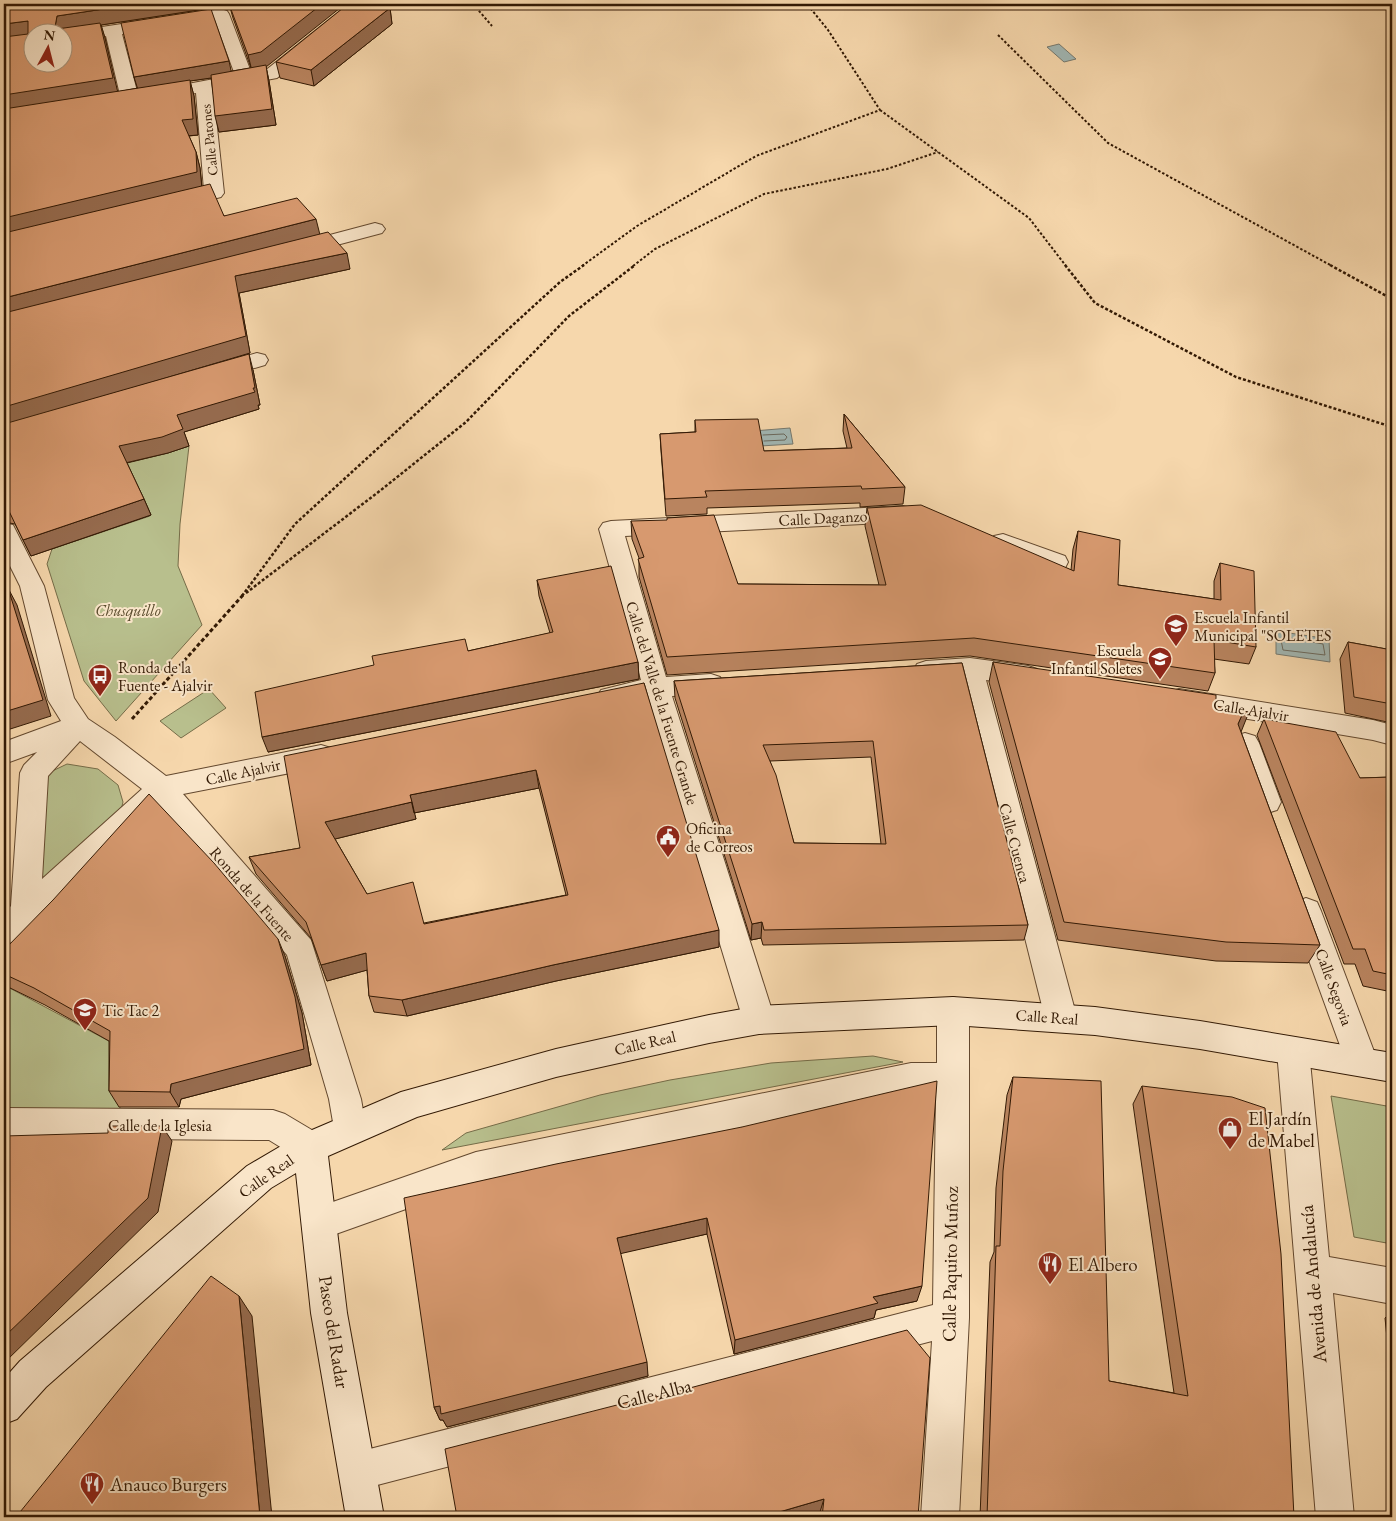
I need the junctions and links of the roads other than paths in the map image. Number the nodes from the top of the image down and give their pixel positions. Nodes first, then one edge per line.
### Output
1 (359, 4) edge
2 (113, 30) junction
3 (72, 36) edge
4 (245, 80) junction
5 (204, 87) junction
6 (130, 99) junction
7 (111, 102) edge
8 (157, 207) edge
9 (374, 229) dead end
10 (280, 254) edge
11 (257, 360) dead end
12 (201, 376) edge
13 (929, 513) edge
14 (611, 529) joint
15 (4, 532) edge
16 (984, 534) edge
17 (1056, 562) edge
18 (970, 668) junction
19 (901, 672) edge
20 (1048, 679) edge
21 (735, 682) edge
22 (656, 687) junction
23 (1155, 695) edge
24 (588, 701) edge
25 (78, 726) junction
26 (1392, 735) edge
27 (1245, 743) edge
28 (346, 751) edge
29 (4, 753) edge
30 (161, 788) junction
31 (1276, 828) edge
32 (1297, 884) edge
33 (26, 911) junction
34 (4, 932) edge
35 (954, 1011) junction
36 (1061, 1018) junction
37 (759, 1020) junction
38 (1292, 1052) junction
39 (1362, 1062) junction
40 (1392, 1068) edge
41 (953, 1078) junction
42 (4, 1123) edge
43 (350, 1128) junction
44 (310, 1147) junction
45 (319, 1223) junction
46 (1312, 1272) junction
47 (1392, 1286) edge
48 (951, 1318) junction
49 (4, 1406) edge
50 (358, 1471) junction
51 (364, 1517) edge
52 (940, 1517) edge
53 (1334, 1517) edge

1 - 4 street
2 - 3 street
2 - 4 street
2 - 6 street
4 - 5 street
5 - 6 street
5 - 8 street, Calle Patones
6 - 7 street
9 - 10 street
11 - 12 street
13 - 14 street, Calle Daganzo
14 - 22 street, Calle del Valle de la Fuente Grande
15 - 25 street
16 - 17 street
18 - 19 street
18 - 20 street
18 - 36 street, Calle Cuenca
21 - 22 street
22 - 24 street
22 - 37 street, Calle del Valle de la Fuente Grande
23 - 26 street, Calle Ajalvir
25 - 29 street
25 - 30 street, Ronda de la Fuente
25 - 33 street
27 - 31 street
28 - 30 street, Calle Ajalvir
30 - 33 street
30 - 43 street, Ronda de la Fuente
32 - 39 street, Calle Segovia
33 - 34 street
35 - 36 street, Calle Real
35 - 37 street, Calle Real
35 - 41 street, Calle Paquito Muñoz
36 - 38 street, Calle Real
37 - 43 street, Calle Real
38 - 39 street, Calle Real
38 - 46 street, Avenida de Andalucía
39 - 40 street, Calle Real
41 - 45 street
41 - 48 street, Calle Paquito Muñoz
42 - 44 street, Calle de la Iglesia
43 - 44 street, Calle Real
44 - 45 street, Paseo del Radar
44 - 49 street, Calle Real
45 - 50 street, Paseo del Radar
46 - 47 street
46 - 53 street, Avenida de Andalucía
48 - 50 street, Calle Alba
48 - 52 street, Calle Paquito Muñoz
50 - 51 street, Paseo del Radar

